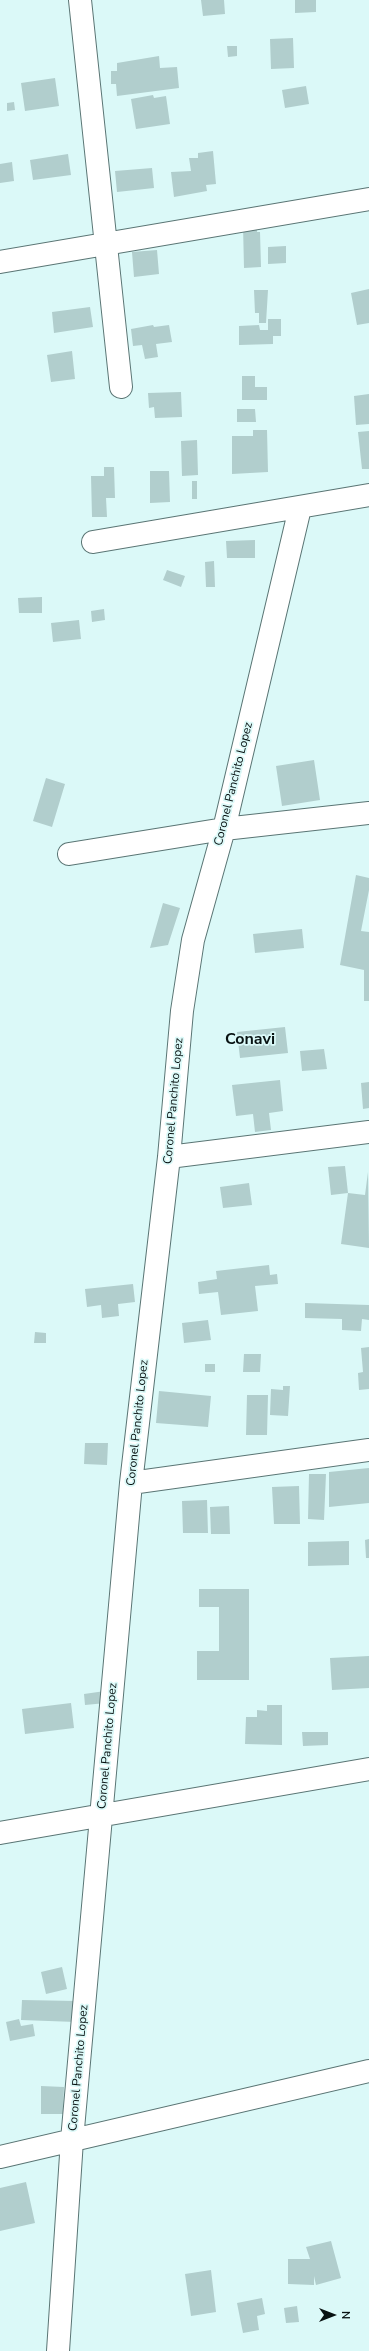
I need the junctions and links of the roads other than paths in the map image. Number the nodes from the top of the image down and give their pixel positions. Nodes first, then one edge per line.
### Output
1 (80, 0) edge
2 (369, 199) edge
3 (105, 244) junction
4 (0, 262) edge
5 (121, 387) dead end
6 (369, 495) edge
7 (300, 508) junction
8 (93, 542) dead end
9 (369, 813) edge
10 (224, 829) junction
11 (69, 854) dead end
12 (369, 1132) edge
13 (169, 1157) junction
14 (369, 1450) edge
15 (131, 1483) junction
16 (369, 1769) edge
17 (102, 1815) junction
18 (0, 1833) edge
19 (369, 2071) edge
20 (72, 2140) junction
21 (0, 2157) edge
22 (58, 2351) edge

1 - 3 street
2 - 3 street
3 - 4 street
3 - 5 street
6 - 7 street
7 - 8 street
7 - 10 street, Coronel Panchito Lopez
9 - 10 street
10 - 11 street
10 - 13 street, Coronel Panchito Lopez
12 - 13 street
13 - 15 street, Coronel Panchito Lopez
14 - 15 street
15 - 17 street, Coronel Panchito Lopez
16 - 17 street
17 - 18 street
17 - 20 street, Coronel Panchito Lopez
19 - 20 street
20 - 21 street
20 - 22 street, Coronel Panchito Lopez

